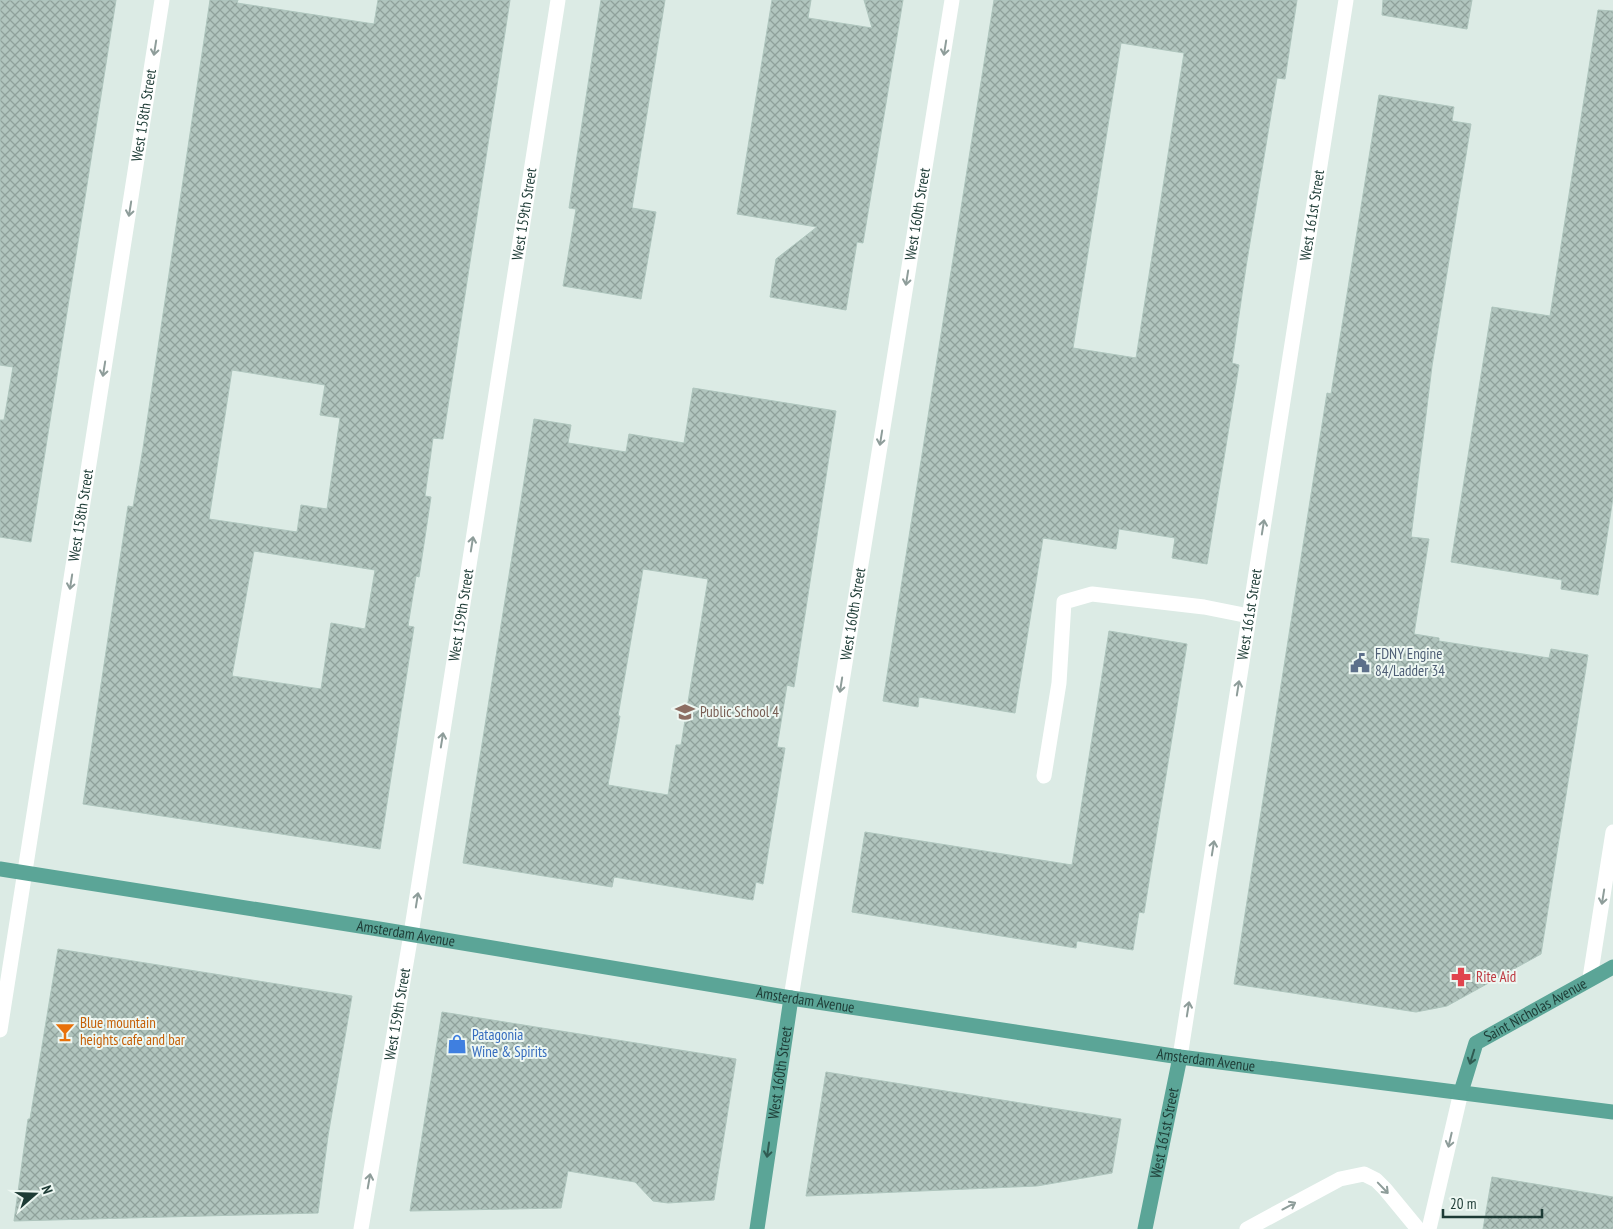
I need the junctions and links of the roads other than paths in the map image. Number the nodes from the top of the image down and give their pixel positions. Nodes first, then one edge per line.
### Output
1 (162, 0) edge
2 (558, 0) edge
3 (952, 0) edge
4 (1346, 0) edge
5 (1249, 616) junction
6 (1044, 776) dead end
7 (1613, 832) edge
8 (0, 870) edge
9 (25, 873) junction
10 (411, 935) junction
11 (1613, 966) edge
12 (1590, 978) junction
13 (791, 998) junction
14 (0, 1030) edge
15 (1180, 1057) junction
16 (1461, 1092) junction
17 (1613, 1112) edge
18 (361, 1229) edge
19 (757, 1229) edge
20 (1145, 1229) edge
21 (1246, 1229) edge
22 (1418, 1229) edge
23 (1429, 1229) edge

1 -> 9 street, West 158th Street
10 -> 2 street, West 159th Street
3 -> 13 street, West 160th Street
5 -> 4 street, West 161st Street
5 - 6 street
15 -> 5 street, West 161st Street
7 -> 12 street
8 - 9 main road, Amsterdam Avenue
9 - 10 main road, Amsterdam Avenue
9 - 14 street, West 158th Street
10 - 13 main road, Amsterdam Avenue
18 -> 10 street, West 159th Street
11 - 12 main road, Saint Nicholas Avenue
12 -> 16 main road, Saint Nicholas Avenue
13 - 15 main road, Amsterdam Avenue
13 -> 19 main road, West 160th Street
15 - 16 main road, Amsterdam Avenue
15 - 20 main road, West 161st Street
16 - 17 main road, Amsterdam Avenue
16 -> 23 street
21 -> 22 street

